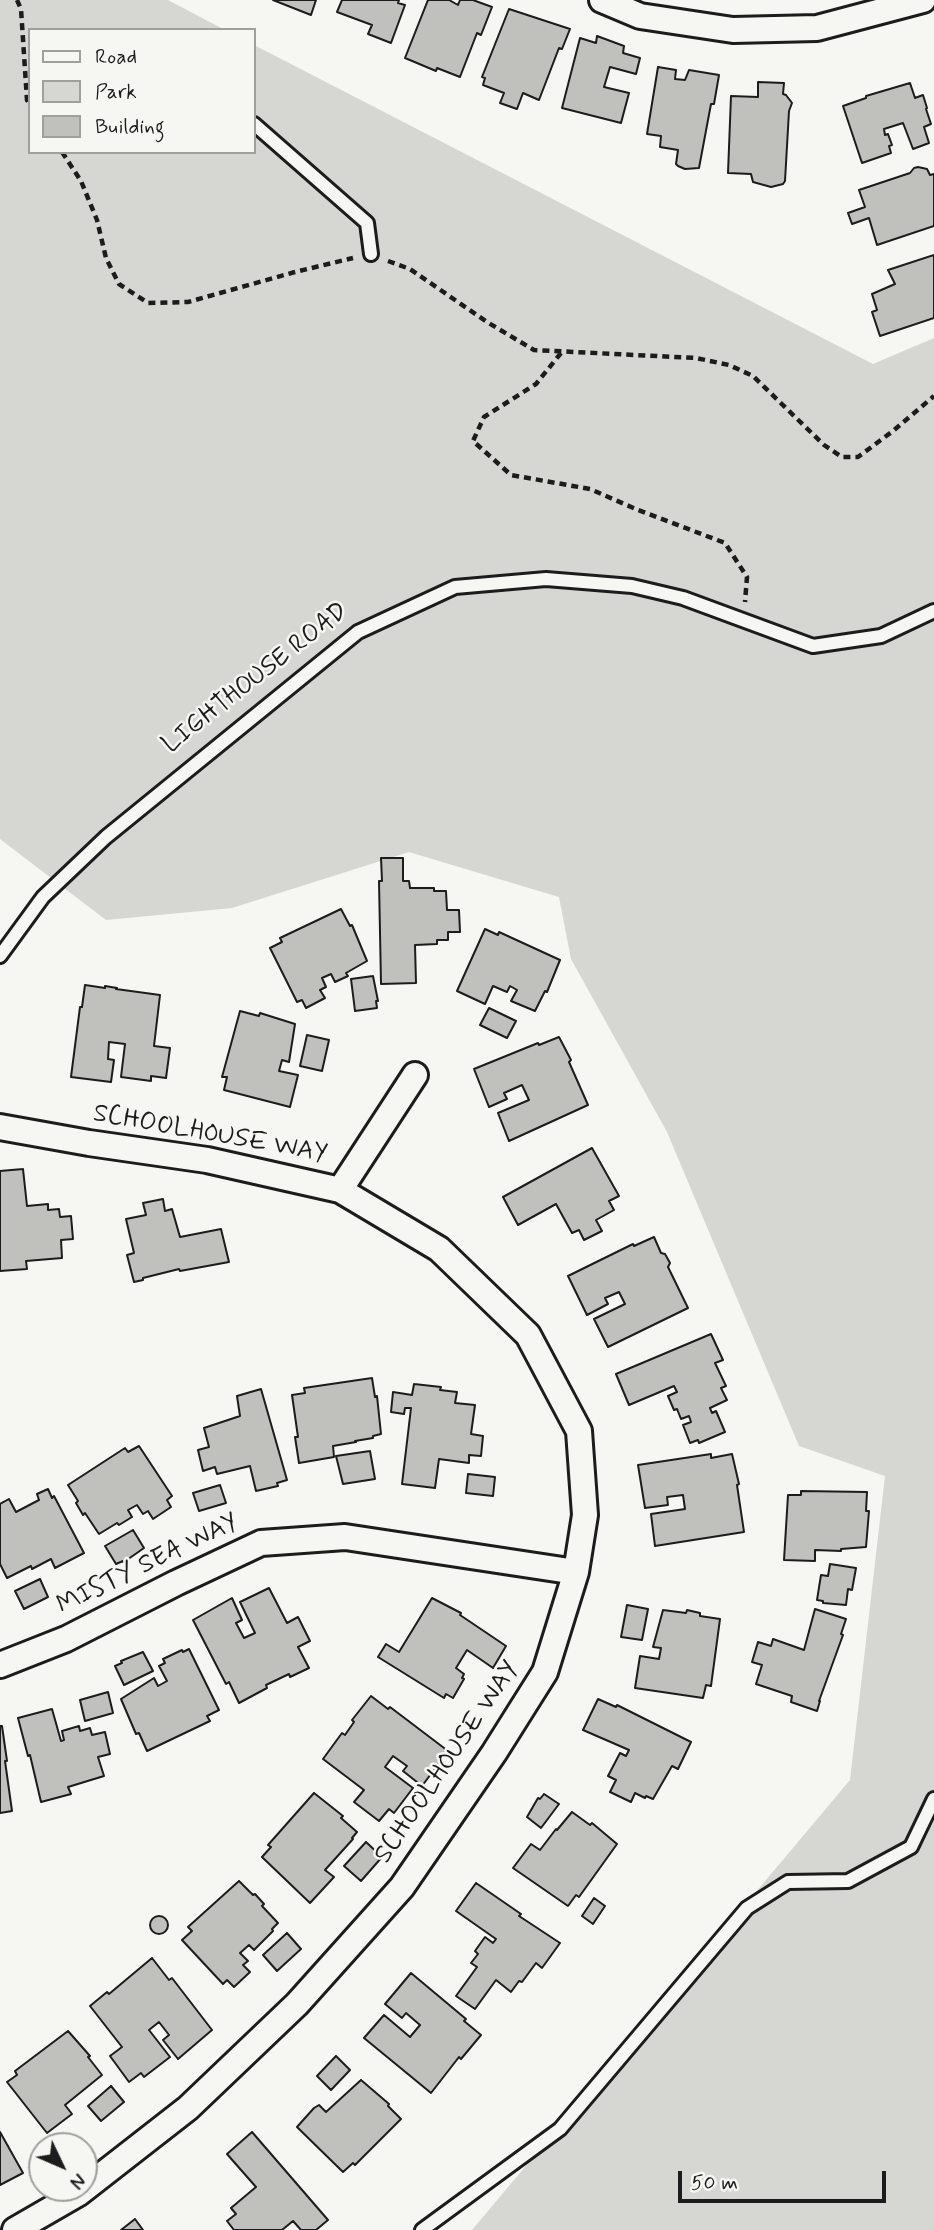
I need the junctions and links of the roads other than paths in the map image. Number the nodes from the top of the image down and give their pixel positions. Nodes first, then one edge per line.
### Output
1 (602, 0) edge
2 (923, 0) edge
3 (256, 126) edge
4 (371, 254) road end
5 (934, 611) edge
6 (0, 956) edge
7 (415, 1074) dead end
8 (0, 1127) edge
9 (340, 1190) junction
10 (576, 1572) junction
11 (0, 1665) edge
12 (934, 1799) edge
13 (15, 2230) edge
14 (422, 2230) edge

1 - 2 street
3 - 4 lane
5 - 6 lane, LIGHTHOUSE ROAD
7 - 9 street
8 - 9 street, SCHOOLHOUSE WAY
9 - 10 street, SCHOOLHOUSE WAY
10 - 11 street, MISTY SEA WAY
10 - 13 street, SCHOOLHOUSE WAY
12 - 14 lane

